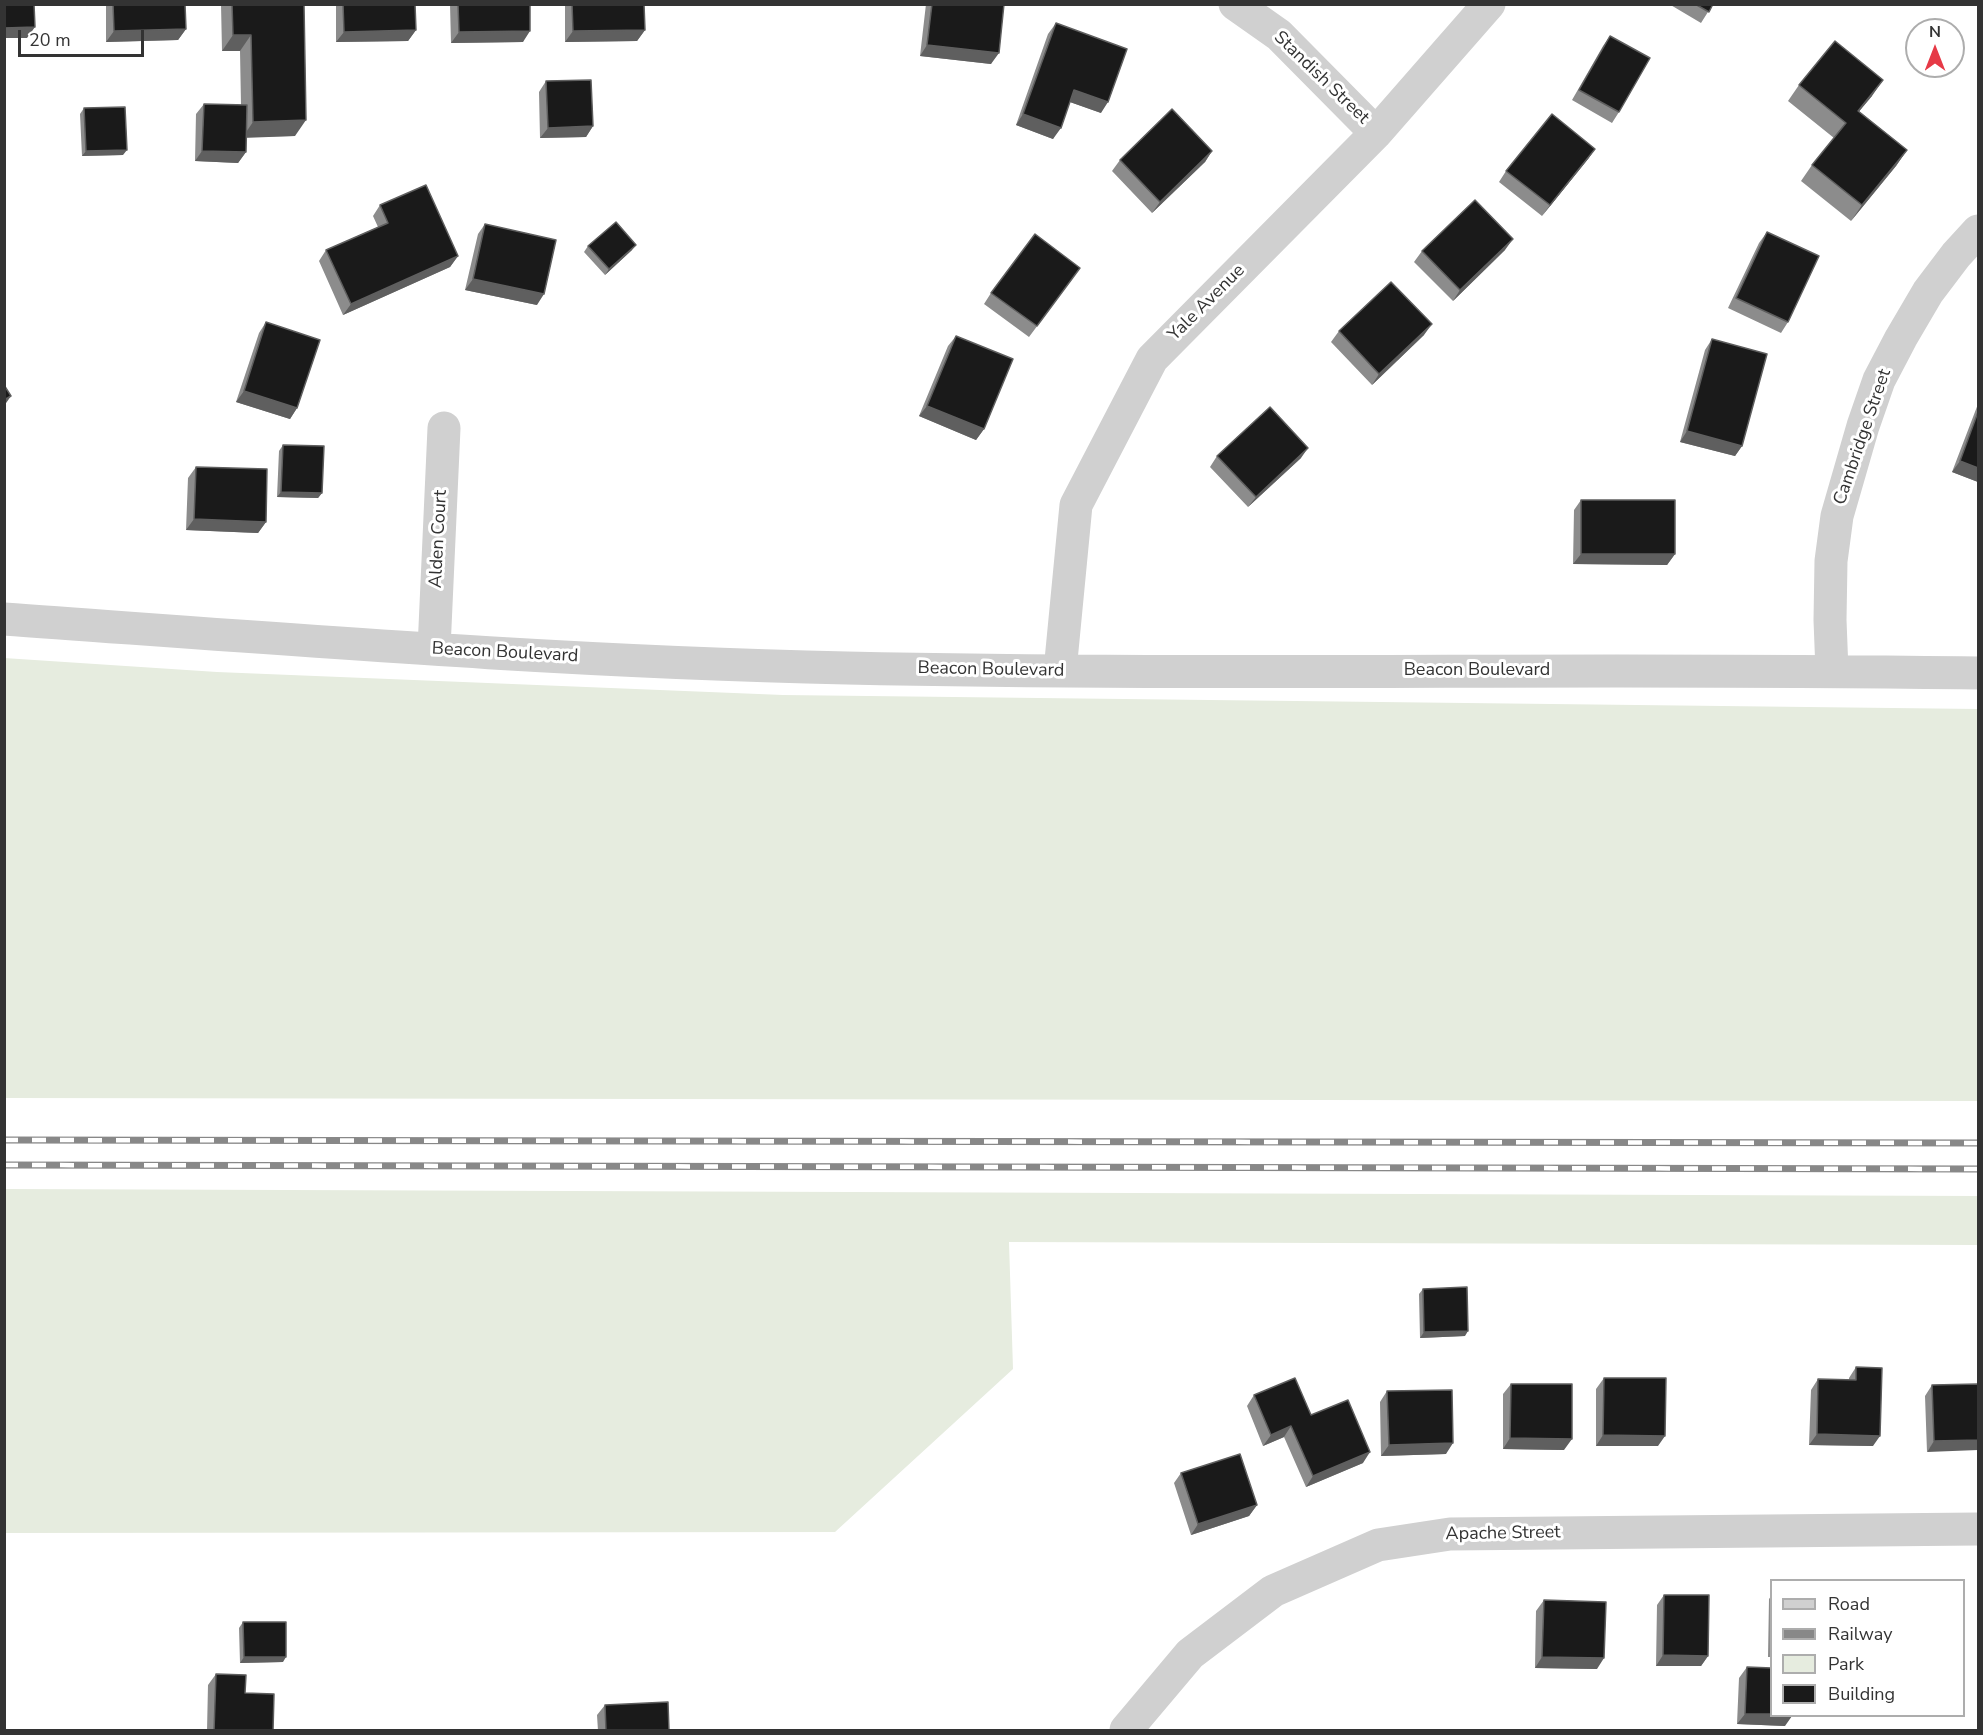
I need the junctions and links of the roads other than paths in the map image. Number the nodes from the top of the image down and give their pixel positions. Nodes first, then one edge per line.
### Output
1 (1235, 4) edge
2 (1489, 4) edge
3 (1376, 133) junction
4 (1978, 231) edge
5 (444, 428) dead end
6 (4, 619) edge
7 (434, 649) junction
8 (1060, 671) junction
9 (1832, 671) junction
10 (1978, 673) edge
11 (1963, 1529) edge
12 (1978, 1542) edge
13 (1126, 1731) edge

1 - 3 street, Standish Street
2 - 3 street, Yale Avenue
3 - 8 street, Yale Avenue
4 - 9 street, Cambridge Street
5 - 7 street, Alden Court
6 - 7 street, Beacon Boulevard
7 - 8 street, Beacon Boulevard
8 - 9 street, Beacon Boulevard
9 - 10 street, Beacon Boulevard
11 - 12 street, Apache Street
11 - 13 street, Apache Street

